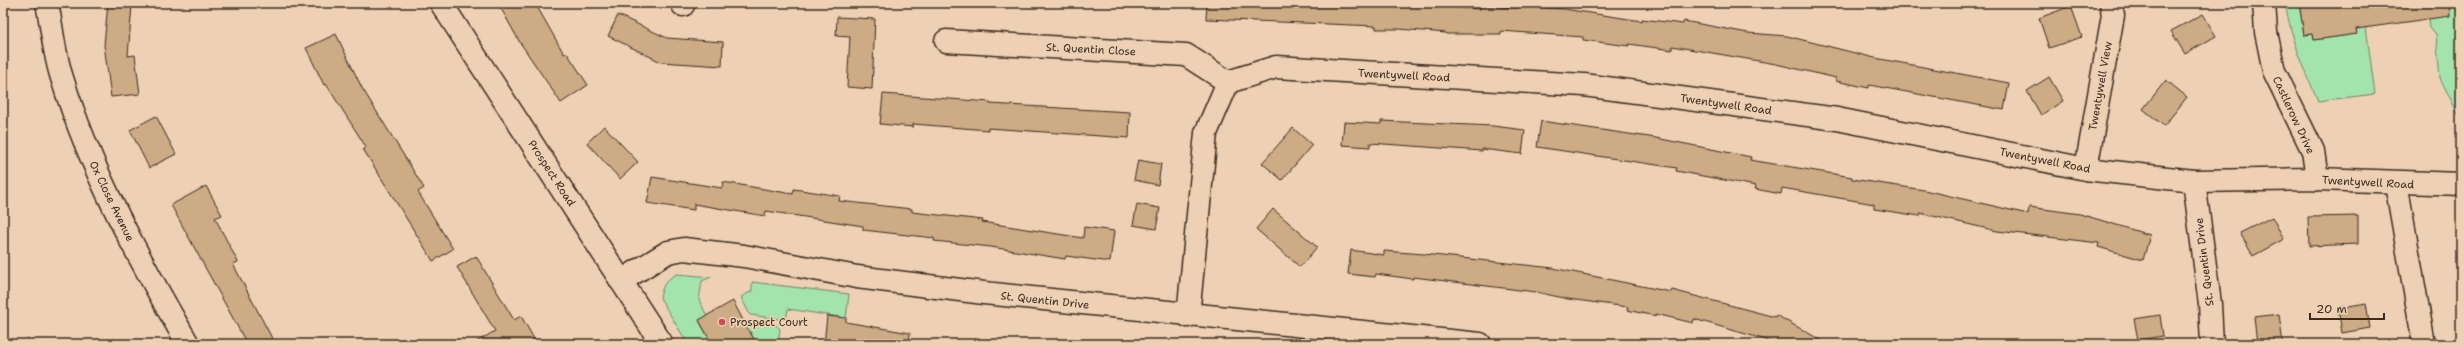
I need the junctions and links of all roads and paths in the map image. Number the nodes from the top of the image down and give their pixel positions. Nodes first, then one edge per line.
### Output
1 (47, 3) edge
2 (441, 3) edge
3 (2111, 3) edge
4 (2264, 3) edge
5 (946, 41) dead end
6 (1228, 82) junction
7 (2086, 169) junction
8 (2317, 179) junction
9 (2194, 181) junction
10 (2396, 183) junction
11 (2461, 184) edge
12 (621, 281) junction
13 (1188, 316) junction
14 (188, 344) edge
15 (662, 344) edge
16 (1480, 344) edge
17 (2212, 344) edge
18 (2424, 344) edge

1 - 14 street, Ox Close Avenue
2 - 12 street, Prospect Road
3 - 7 street, Twentywell View
4 - 8 street, Castlerow Drive
5 - 6 street, St. Quentin Close
6 - 7 street, Twentywell Road
6 - 13 street
7 - 9 street, Twentywell Road
8 - 9 street, Twentywell Road
8 - 10 street, Twentywell Road
9 - 17 street, St. Quentin Drive
10 - 11 street, Twentywell Road
10 - 18 street
12 - 13 street, St. Quentin Drive
12 - 15 street, Prospect Road
13 - 16 street, St. Quentin Drive

